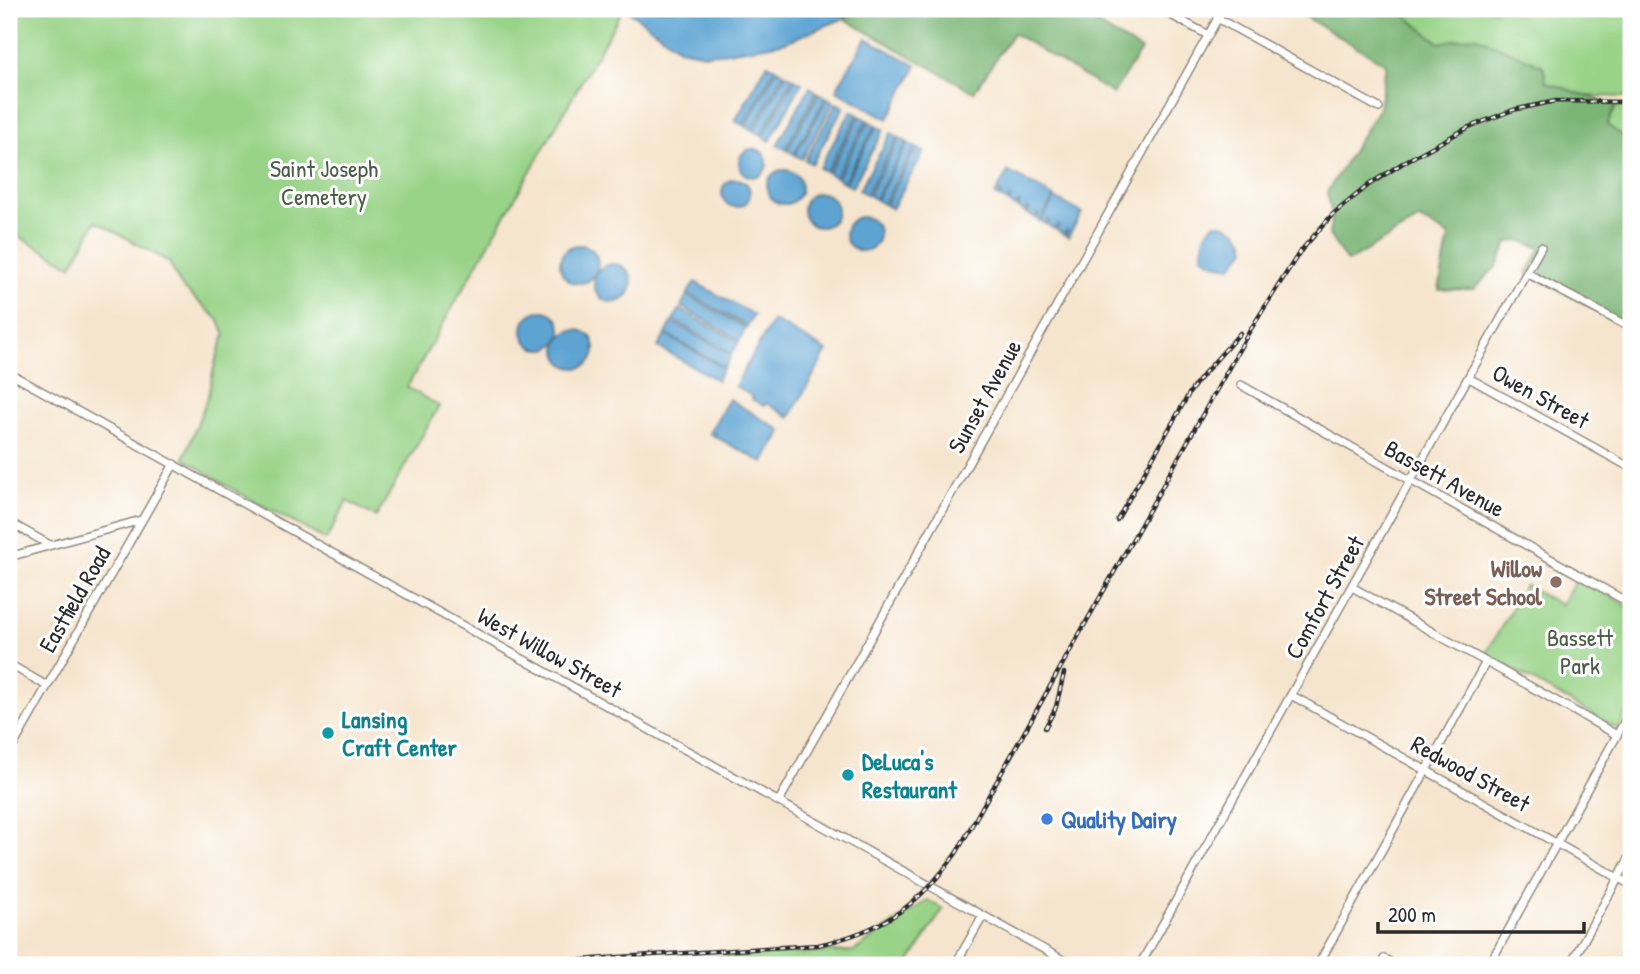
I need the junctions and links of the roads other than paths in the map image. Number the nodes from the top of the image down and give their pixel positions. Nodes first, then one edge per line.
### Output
1 (1160, 9) edge
2 (1223, 9) edge
3 (1217, 18) junction
4 (1208, 35) junction
5 (1379, 108) dead end
6 (1541, 247) dead end
7 (1527, 273) junction
8 (1631, 328) edge
9 (9, 373) edge
10 (1469, 378) junction
11 (1241, 385) dead end
12 (174, 464) junction
13 (1631, 468) edge
14 (1411, 481) junction
15 (141, 520) junction
16 (9, 522) edge
17 (50, 545) junction
18 (9, 556) edge
19 (1352, 587) junction
20 (1631, 604) edge
21 (1486, 662) junction
22 (9, 664) edge
23 (47, 686) junction
24 (1291, 695) junction
25 (1631, 710) edge
26 (1617, 735) junction
27 (9, 753) edge
28 (1426, 771) junction
29 (779, 801) junction
30 (1557, 843) junction
31 (1631, 855) edge
32 (1619, 878) junction
33 (1631, 885) edge
34 (983, 916) junction
35 (1384, 959) dead end
36 (1062, 963) edge
37 (955, 965) edge
38 (1072, 965) edge
39 (1140, 965) edge
40 (1318, 965) edge
41 (1396, 965) edge
42 (1489, 965) edge
43 (1570, 965) edge

1 - 4 street
2 - 3 street, Sunset Avenue
3 - 4 street, Sunset Avenue
3 - 5 street
4 - 29 street, Sunset Avenue
6 - 7 street, Comfort Street
7 - 8 street
7 - 10 street, Comfort Street
9 - 12 street, West Willow Street
10 - 13 street, Owen Street
10 - 14 street, Comfort Street
11 - 14 street, Bassett Avenue
12 - 15 street, Eastfield Road
12 - 29 street, West Willow Street
14 - 19 street, Comfort Street
14 - 20 street, Bassett Avenue
15 - 17 street
15 - 23 street, Eastfield Road
16 - 17 street
17 - 18 street
19 - 21 street
19 - 24 street, Comfort Street
21 - 26 street
21 - 28 street
22 - 23 street
23 - 27 street, Eastfield Road
24 - 28 street, Redwood Street
24 - 39 street, Comfort Street
25 - 26 street
26 - 30 street
28 - 30 street, Redwood Street
28 - 40 street
29 - 34 street, West Willow Street
30 - 32 street, Redwood Street
30 - 42 street
31 - 32 street
32 - 33 street, Redwood Street
32 - 43 street
34 - 36 street, West Willow Street
34 - 37 street
35 - 41 street
36 - 38 street, West Willow Street

